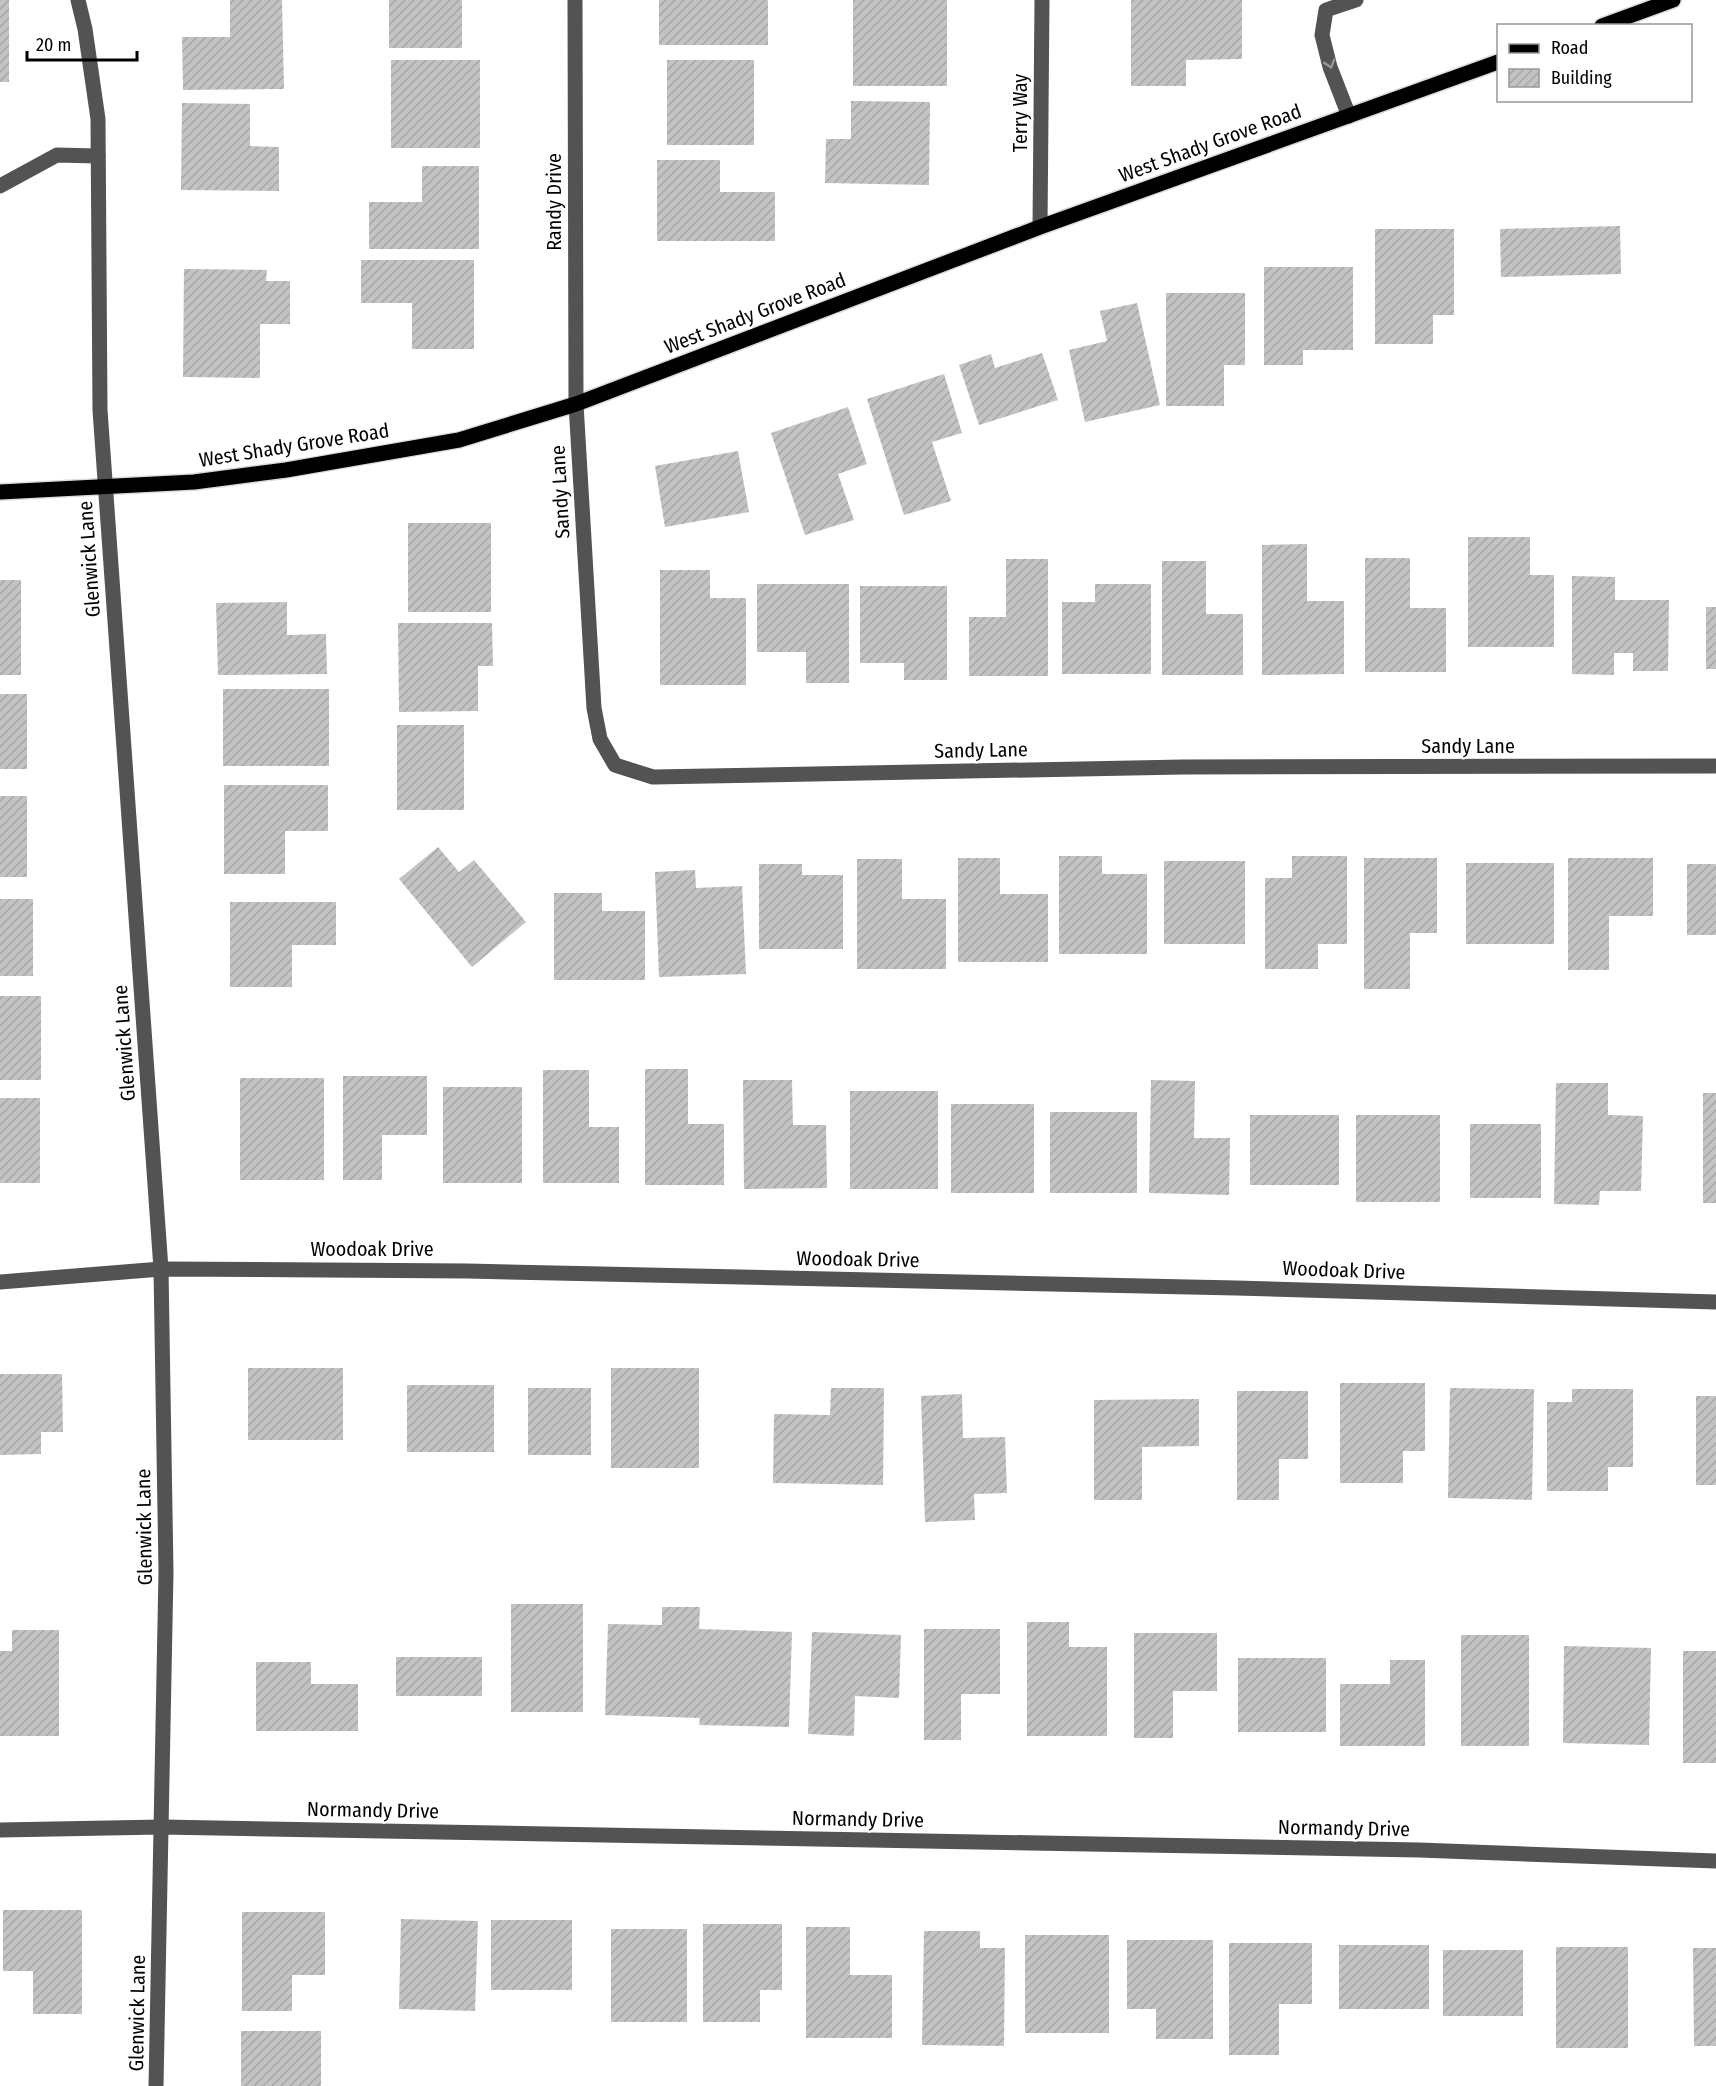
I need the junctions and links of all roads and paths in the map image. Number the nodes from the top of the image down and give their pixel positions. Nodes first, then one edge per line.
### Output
1 (78, 0) edge
2 (575, 0) edge
3 (1042, 0) edge
4 (1356, 0) edge
5 (1673, 0) edge
6 (1607, 24) edge
7 (1497, 62) edge
8 (1349, 116) junction
9 (98, 156) junction
10 (0, 186) edge
11 (1040, 227) junction
12 (576, 404) junction
13 (105, 487) junction
14 (0, 492) edge
15 (1716, 766) edge
16 (160, 1269) junction
17 (0, 1282) edge
18 (1716, 1302) edge
19 (162, 1827) junction
20 (0, 1830) edge
21 (1716, 1861) edge
22 (156, 2086) edge

1 - 9 street, Glenwick Lane
2 - 12 street, Randy Drive
3 - 11 street, Terry Way
4 -> 8 street
5 - 6 main road
7 - 8 main road, West Shady Grove Road
8 - 11 main road, West Shady Grove Road
9 - 10 street
9 - 13 street, Glenwick Lane
11 - 12 main road, West Shady Grove Road
12 - 13 main road, West Shady Grove Road
12 - 15 street, Sandy Lane
13 - 14 main road, West Shady Grove Road
13 - 16 street, Glenwick Lane
16 - 17 street, Woodoak Drive
16 - 18 street, Woodoak Drive
16 - 19 street, Glenwick Lane
19 - 20 street, Normandy Drive
19 - 21 street, Normandy Drive
19 - 22 street, Glenwick Lane

